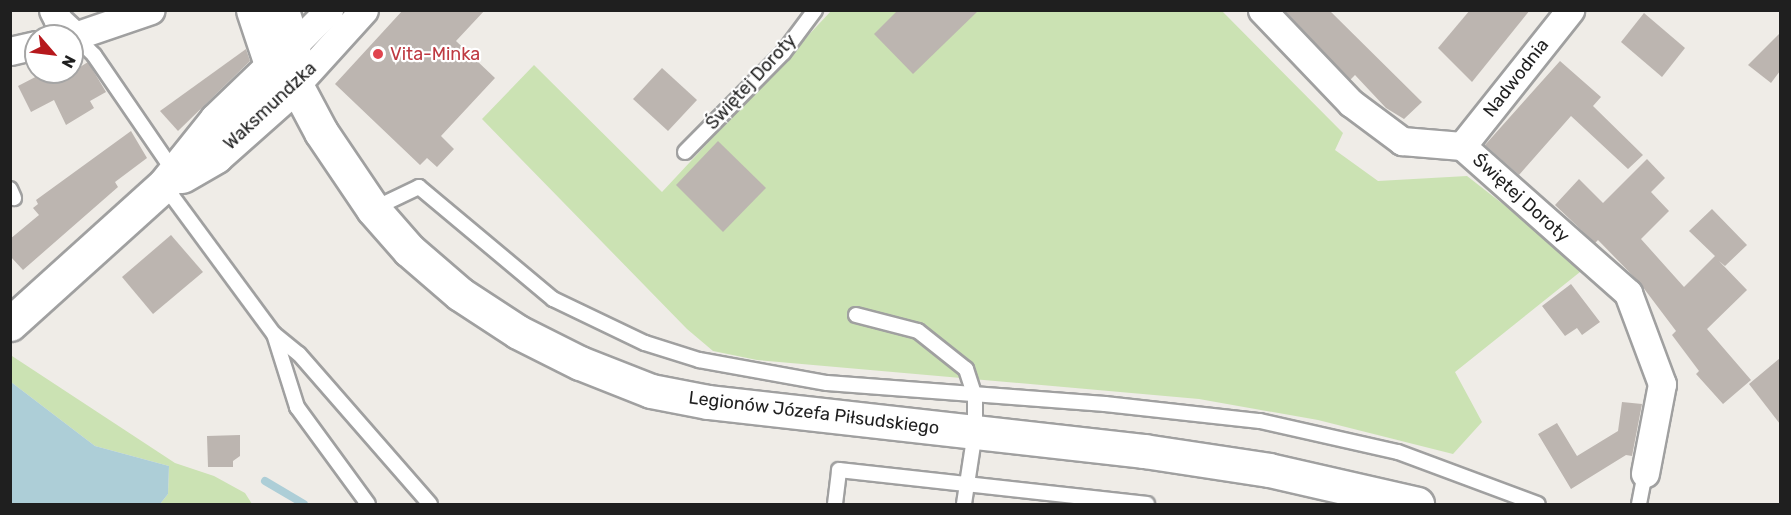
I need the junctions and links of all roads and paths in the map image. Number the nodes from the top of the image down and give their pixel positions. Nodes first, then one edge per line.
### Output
1 (53, 10) edge
2 (151, 10) edge
3 (253, 10) edge
4 (282, 10) edge
5 (329, 10) edge
6 (364, 10) edge
7 (815, 10) edge
8 (1262, 10) edge
9 (1570, 10) edge
10 (64, 24) edge
11 (84, 33) edge
12 (84, 46) edge
13 (287, 66) junction
14 (1462, 146) junction
15 (685, 152) dead end
16 (169, 178) junction
17 (373, 209) junction
18 (856, 315) dead end
19 (17, 318) edge
20 (274, 334) junction
21 (975, 396) junction
22 (975, 432) junction
23 (1645, 473) joint
24 (969, 483) junction
25 (368, 504) edge
26 (430, 504) edge
27 (835, 504) edge
28 (964, 504) edge
29 (1148, 504) edge
30 (1417, 504) edge
31 (1538, 504) edge
32 (1639, 504) edge

1 - 10 street
2 - 11 street
3 - 13 street
4 - 13 street
5 - 13 street, Waksmundzka
6 - 13 street, Waksmundzka
7 - 15 lane, Świętej Doroty
8 - 14 street, Świętej Doroty
9 - 14 street, Nadwodnia
12 - 16 lane
13 - 16 street, Waksmundzka
13 - 17 street, Legionów Józefa Piłsudskiego
14 - 23 street, Świętej Doroty
16 - 19 street, Waksmundzka
16 - 20 lane
17 - 21 lane
17 - 22 street, Legionów Józefa Piłsudskiego
18 - 21 lane
20 - 25 lane
20 - 26 lane
21 - 22 lane
21 - 31 lane
22 - 24 lane
22 - 30 street, Legionów Józefa Piłsudskiego
23 - 32 lane
24 - 27 lane
24 - 28 lane
24 - 29 lane

